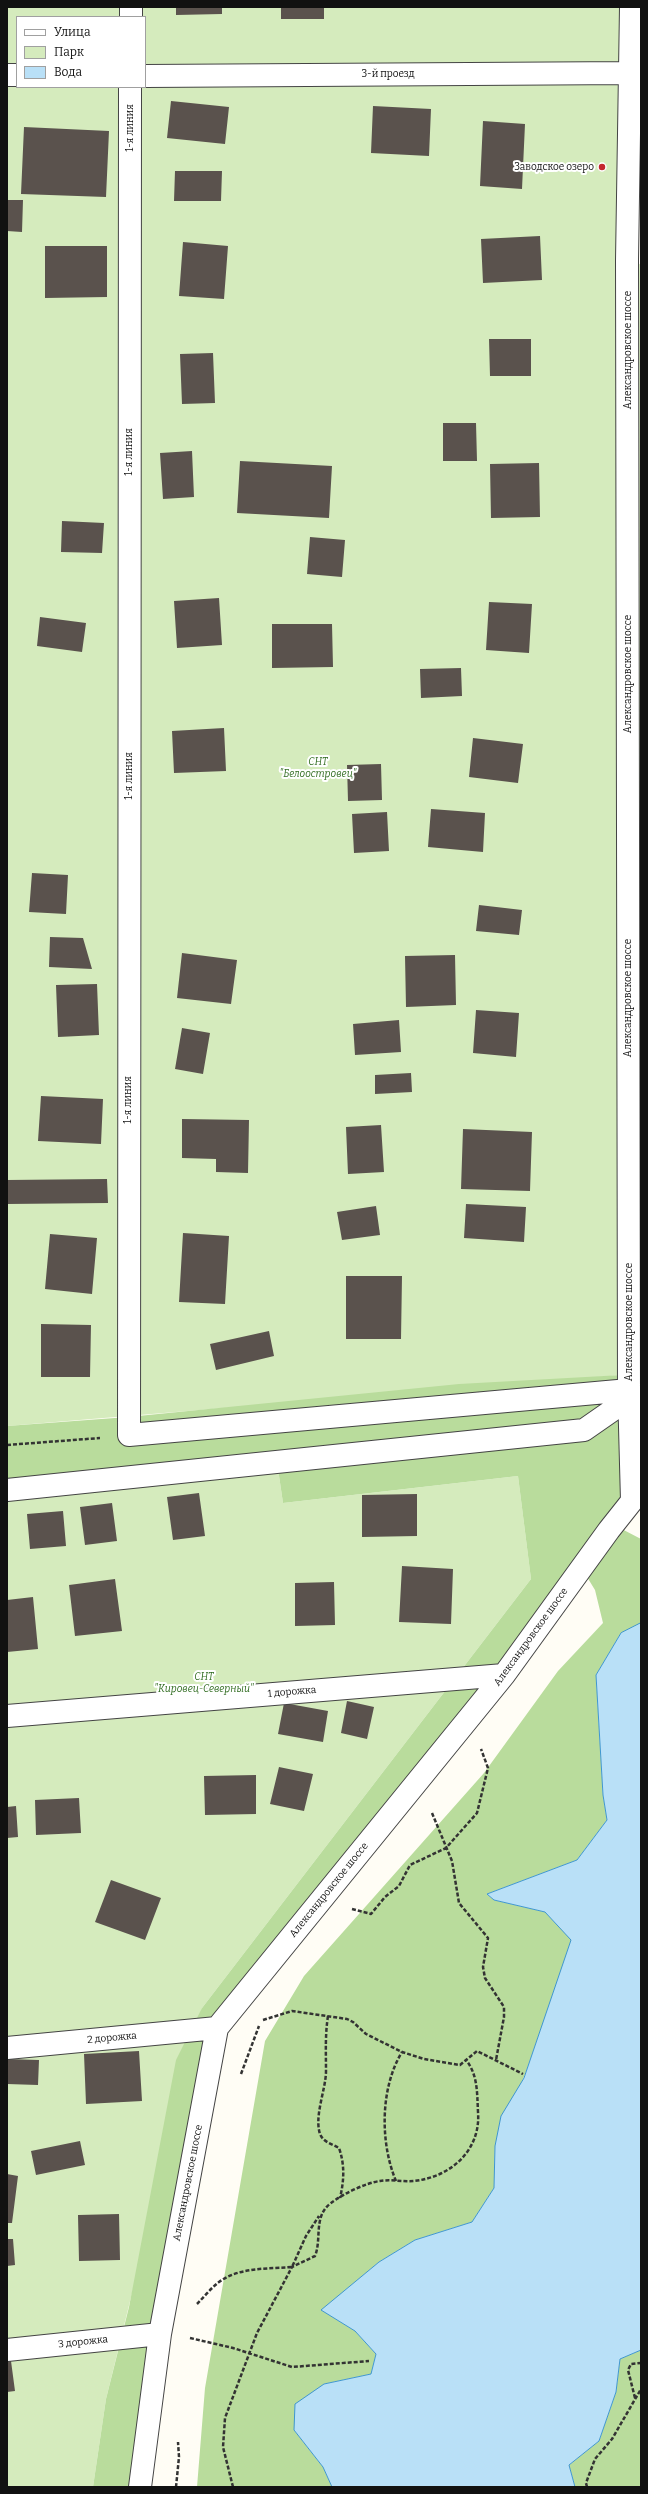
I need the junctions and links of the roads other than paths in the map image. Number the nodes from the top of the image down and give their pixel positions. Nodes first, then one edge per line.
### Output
1 (632, 7) edge
2 (146, 76) edge
3 (634, 86) edge
4 (130, 88) edge
5 (634, 242) edge
6 (629, 1394) junction
7 (7, 1490) edge
8 (637, 1508) edge
9 (504, 1675) junction
10 (7, 1716) edge
11 (217, 2028) junction
12 (7, 2048) edge
13 (160, 2334) junction
14 (7, 2350) edge
15 (140, 2487) edge

1 - 3 street, Александровское шоссе
2 - 3 street, 3-й проезд
3 - 5 street, Александровское шоссе
4 - 6 street, 1-я линия
5 - 6 street, Александровское шоссе
6 - 7 street
6 - 8 street, Александровское шоссе
8 - 9 street, Александровское шоссе
9 - 10 street, 1 дорожка
9 - 11 street, Александровское шоссе
11 - 12 street, 2 дорожка
11 - 13 street, Александровское шоссе
13 - 14 street, 3 дорожка
13 - 15 street, Александровское шоссе

